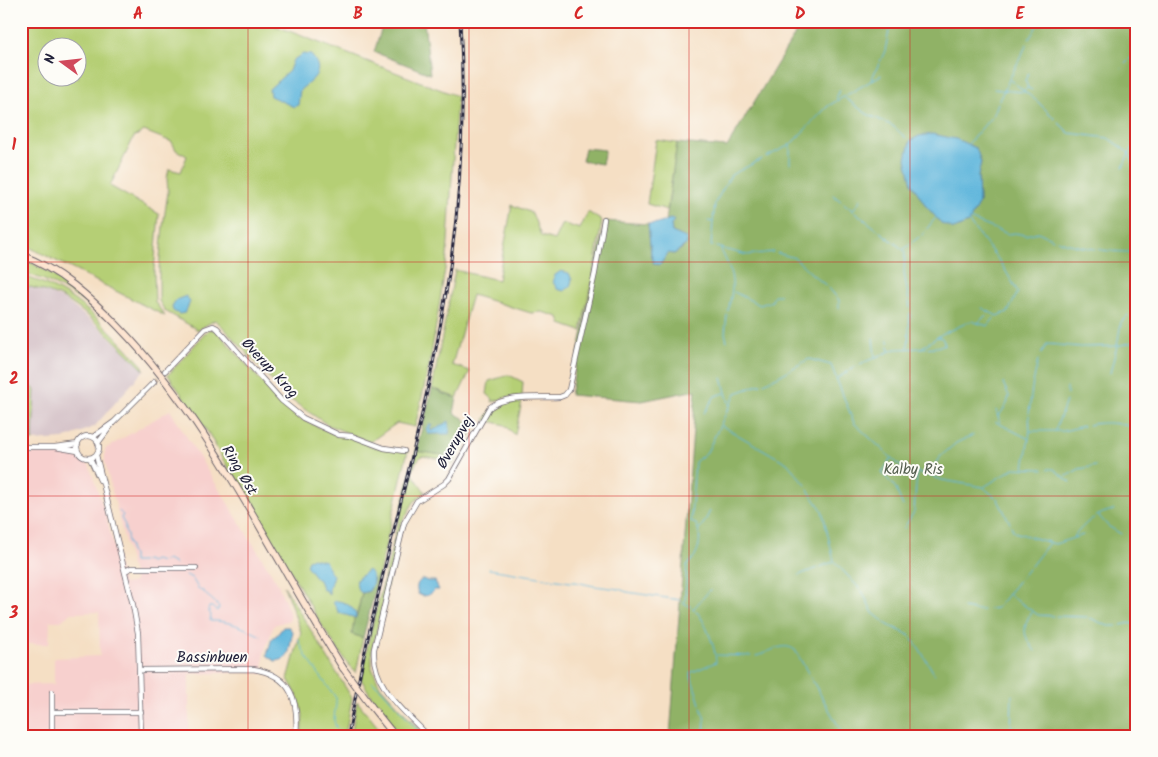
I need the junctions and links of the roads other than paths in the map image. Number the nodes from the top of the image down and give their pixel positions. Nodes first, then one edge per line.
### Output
1 (604, 219) dead end
2 (21, 255) edge
3 (165, 371) tunnel mouth
4 (154, 382) tunnel mouth
5 (114, 422) junction
6 (94, 437) junction
7 (98, 442) junction
8 (78, 444) junction
9 (55, 447) junction
10 (21, 448) edge
11 (78, 451) junction
12 (404, 451) dead end
13 (96, 455) junction
14 (90, 458) junction
15 (104, 490) junction
16 (196, 568) dead end
17 (124, 571) junction
18 (140, 670) junction
19 (52, 692) dead end
20 (52, 712) junction
21 (141, 712) junction
22 (52, 736) edge
23 (141, 736) edge
24 (296, 736) edge
25 (395, 736) edge
26 (428, 736) edge

1 - 26 street, Øverupvej
2 - 25 main road, Ring Øst, bridge
3 - 12 street, Øverup Krog
4 - 5 street
5 - 6 street
5 - 7 street
6 - 7 street
6 - 8 street
7 - 13 street
8 - 9 street
8 - 11 street
9 - 10 street
9 - 11 street
11 - 14 street
13 - 14 street
13 - 15 street
14 - 15 street
15 - 17 street
16 - 17 street
17 - 18 street
18 - 21 street
18 - 24 street, Bassinbuen
19 - 20 street
20 - 21 street
20 - 22 street
21 - 23 street

